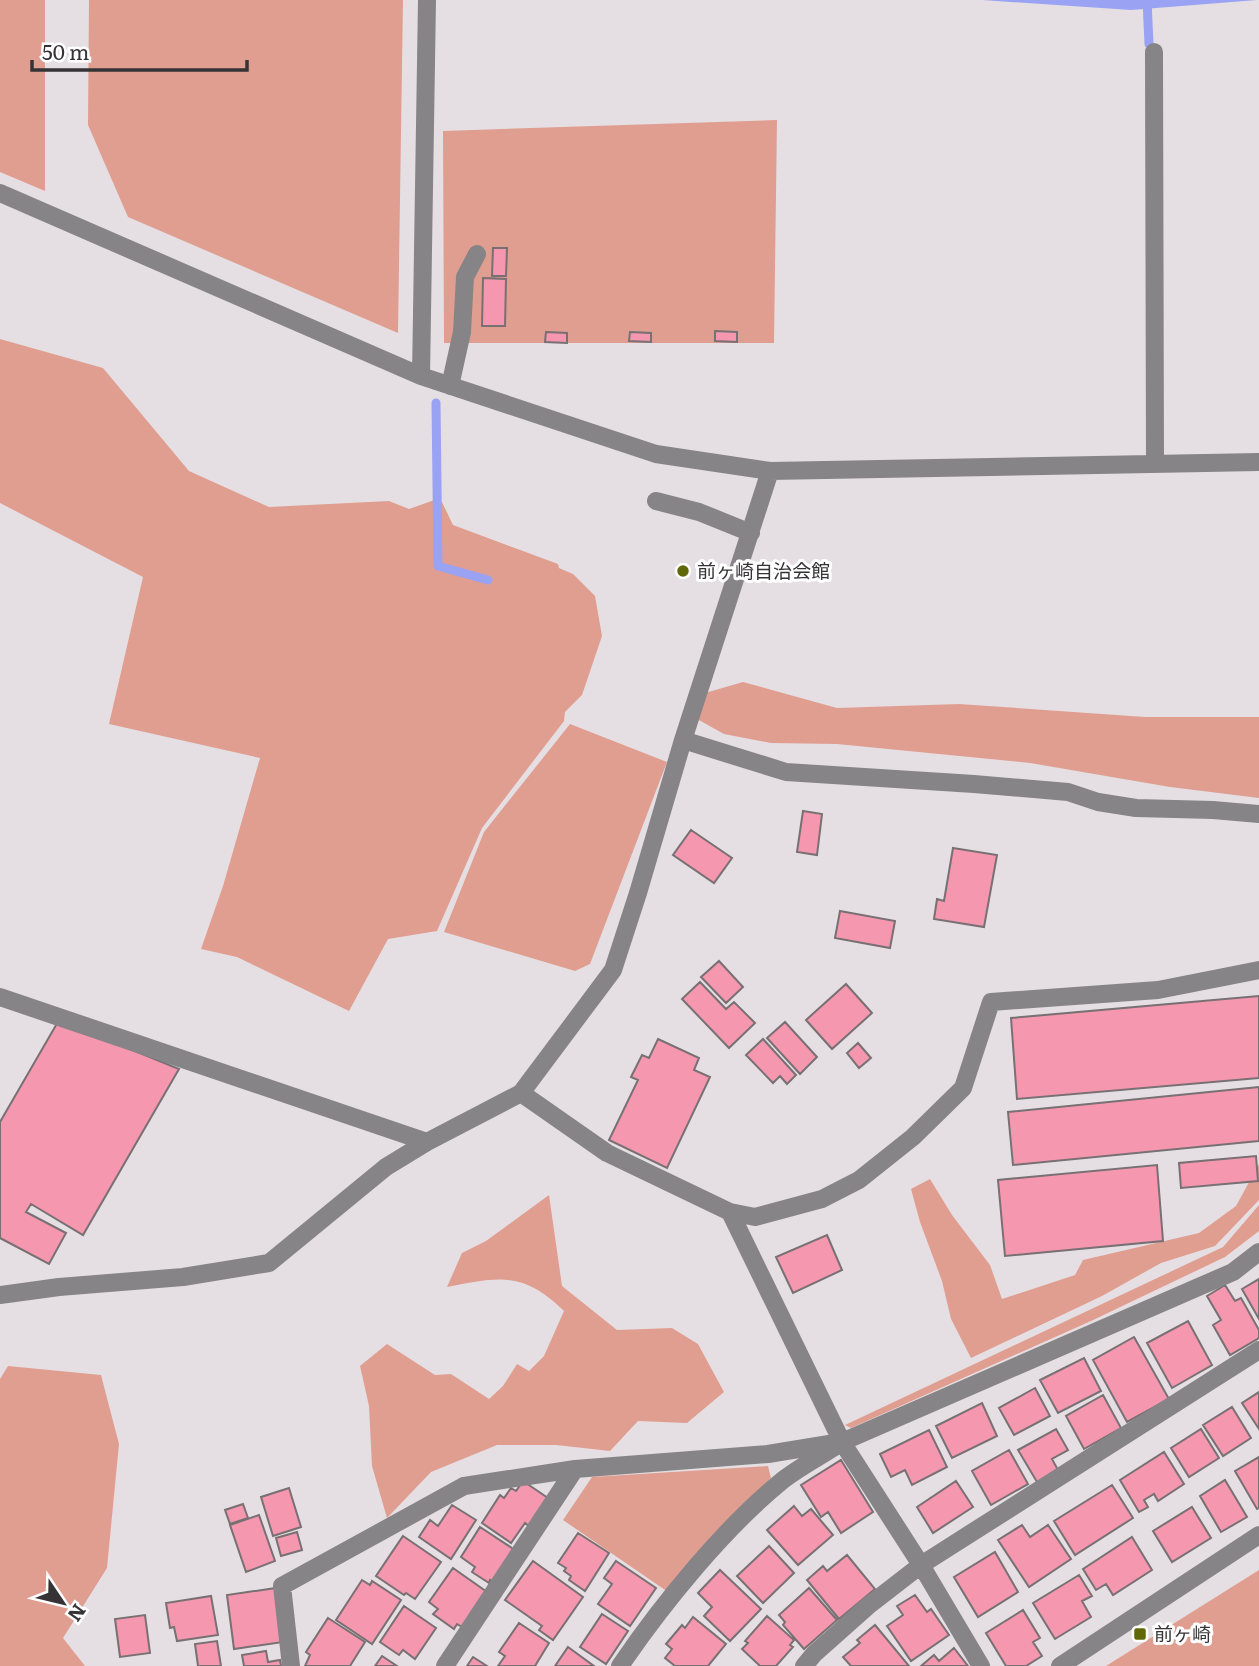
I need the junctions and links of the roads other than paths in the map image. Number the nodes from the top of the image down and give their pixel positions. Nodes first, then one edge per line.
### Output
1 (427, 0) edge
2 (1154, 52) dead end
3 (0, 193) edge
4 (477, 254) dead end
5 (421, 376) junction
6 (450, 386) junction
7 (1259, 462) edge
8 (1155, 464) junction
9 (770, 471) junction
10 (656, 501) dead end
11 (751, 533) junction
12 (683, 740) junction
13 (1259, 814) edge
14 (1259, 970) edge
15 (2, 1004) edge
16 (521, 1094) junction
17 (427, 1142) junction
18 (730, 1212) junction
19 (1259, 1252) edge
20 (0, 1295) edge
21 (1259, 1350) edge
22 (842, 1442) junction
23 (575, 1469) junction
24 (1259, 1535) edge
25 (921, 1564) junction
26 (291, 1666) edge
27 (445, 1666) edge
28 (620, 1666) edge
29 (804, 1666) edge
30 (981, 1666) edge
31 (1060, 1666) edge

1 - 5 street
2 - 8 street
3 - 5 street
4 - 6 street
5 - 6 street
6 - 9 street
7 - 8 street
8 - 9 street
9 - 11 street
10 - 11 street
11 - 12 street
12 - 13 street
12 - 16 street
14 - 18 street
15 - 17 street
16 - 17 street
16 - 18 street
17 - 20 street
18 - 22 street
19 - 22 street
21 - 25 street
22 - 23 street
22 - 25 street
22 - 28 street
23 - 26 street
23 - 27 street
24 - 31 street
25 - 29 street
25 - 30 street

